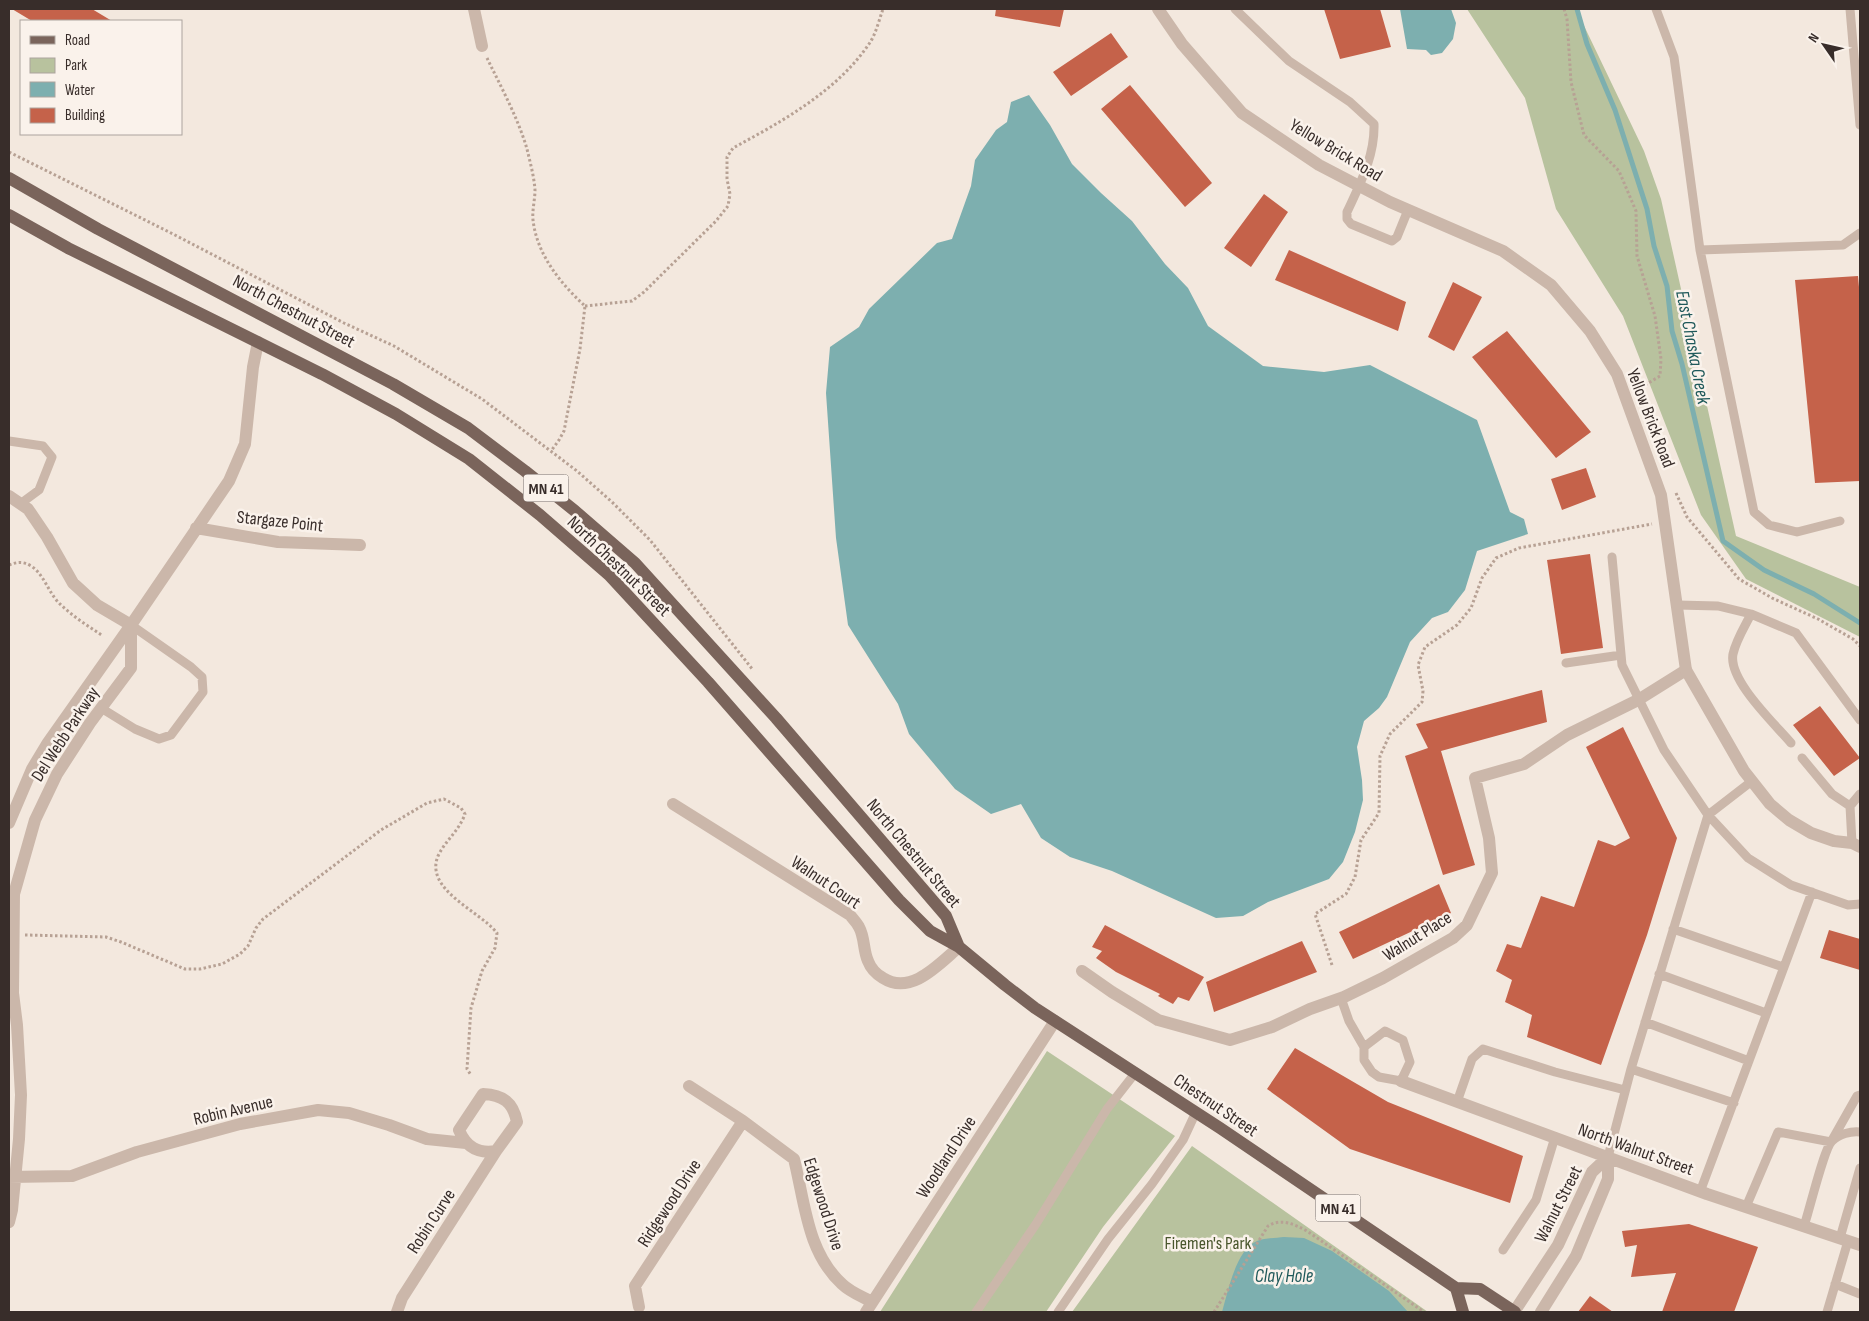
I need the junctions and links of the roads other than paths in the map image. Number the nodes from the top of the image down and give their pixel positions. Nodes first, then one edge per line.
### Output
1 (474, 9) edge
2 (1158, 9) edge
3 (1235, 9) edge
4 (1656, 9) edge
5 (1850, 9) edge
6 (482, 46) road end
7 (1860, 125) edge
8 (9, 178) edge
9 (1359, 186) junction
10 (1408, 210) junction
11 (9, 215) edge
12 (1860, 233) edge
13 (1700, 250) junction
14 (258, 342) junction
15 (9, 441) edge
16 (9, 496) edge
17 (20, 504) junction
18 (1840, 521) dead end
19 (196, 528) junction
20 (360, 545) dead end
21 (1612, 557) dead end
22 (1677, 605) junction
23 (1750, 614) junction
24 (131, 625) junction
25 (1621, 655) junction
26 (1566, 663) dead end
27 (1686, 670) junction
28 (1638, 700) junction
29 (101, 708) junction
30 (1860, 720) edge
31 (1791, 743) dead end
32 (1802, 758) dead end
33 (1752, 781) junction
34 (1860, 794) edge
35 (672, 804) dead end
36 (1850, 806) junction
37 (1708, 815) junction
38 (9, 822) edge
39 (1858, 844) edge
40 (1812, 892) junction
41 (1860, 904) edge
42 (1673, 929) junction
43 (960, 947) junction
44 (1783, 967) junction
45 (1082, 971) dead end
46 (1660, 974) junction
47 (1341, 998) junction
48 (1766, 1013) junction
49 (1055, 1021) junction
50 (1645, 1022) junction
51 (1364, 1047) junction
52 (1749, 1061) junction
53 (1630, 1069) junction
54 (1136, 1072) junction
55 (1401, 1081) junction
56 (689, 1086) dead end
57 (1625, 1090) junction
58 (1860, 1095) edge
59 (1457, 1102) junction
60 (1734, 1103) junction
61 (1196, 1112) junction
62 (744, 1121) junction
63 (1860, 1132) edge
64 (1555, 1137) junction
65 (1831, 1142) junction
66 (466, 1143) junction
67 (496, 1151) junction
68 (1608, 1157) junction
69 (1860, 1168) edge
70 (12, 1177) edge
71 (1700, 1192) junction
72 (1746, 1207) junction
73 (9, 1222) edge
74 (1804, 1226) junction
75 (1849, 1241) edge
76 (1503, 1250) dead end
77 (1835, 1284) junction
78 (1456, 1288) junction
79 (1860, 1294) edge
80 (639, 1307) dead end
81 (869, 1307) edge
82 (397, 1312) edge
83 (976, 1312) edge
84 (1058, 1312) edge
85 (1464, 1312) edge
86 (1514, 1312) edge
87 (1541, 1312) edge
88 (1827, 1312) edge

1 - 6 street
2 - 9 street, Yellow Brick Road
3 - 9 lane
4 - 13 lane
5 - 7 lane
8 - 43 main road, North Chestnut Street / MN 41
9 - 10 street, Yellow Brick Road
9 - 10 lane
10 - 22 street, Yellow Brick Road
11 - 14 main road, North Chestnut Street / MN 41
12 - 13 lane
13 - 18 lane
14 - 19 street, Del Webb Parkway
14 - 43 main road, North Chestnut Street / MN 41
15 - 17 lane
16 - 17 street
17 - 24 street
19 - 20 street, Stargaze Point
19 - 24 street, Del Webb Parkway
21 - 25 lane
22 - 23 lane
22 - 27 street, Yellow Brick Road
23 - 30 lane
23 - 31 lane
24 - 29 street, Del Webb Parkway
24 - 29 lane
24 - 38 street, Del Webb Parkway
25 - 26 lane
25 - 28 lane
27 - 28 street, Walnut Place
27 - 33 street, Yellow Brick Road
28 - 37 lane
28 - 47 street, Walnut Place
29 - 70 street, Del Webb Parkway
32 - 36 lane
33 - 37 lane
33 - 39 street, Yellow Brick Road
34 - 36 lane
35 - 43 street, Walnut Court
36 - 39 lane
37 - 40 lane
37 - 42 lane
40 - 41 lane
40 - 44 lane
42 - 44 lane
42 - 46 lane
43 - 49 main road, Chestnut Street / MN 41
44 - 48 lane
45 - 47 street, Walnut Place
46 - 48 lane
46 - 50 lane
47 - 51 lane
48 - 52 lane
49 - 54 main road, Chestnut Street / MN 41
49 - 81 street, Woodland Drive
50 - 52 lane
50 - 53 lane
51 - 55 lane
51 - 55 lane
52 - 60 lane
53 - 57 lane
53 - 60 lane
54 - 61 main road, Chestnut Street / MN 41
54 - 83 lane
55 - 59 street, North Walnut Street
56 - 62 street, Edgewood Drive
57 - 59 lane
57 - 68 lane
58 - 65 lane
59 - 64 street, North Walnut Street
60 - 71 lane
61 - 78 main road, Chestnut Street / MN 41
61 - 84 lane
62 - 80 street, Ridgewood Drive
62 - 81 street, Edgewood Drive
63 - 65 lane
64 - 68 street, North Walnut Street
64 - 76 lane
65 - 72 lane
65 - 74 lane
66 - 67 street
66 - 67 street, Robin Curve
66 - 70 street, Robin Avenue
67 - 82 street, Robin Curve
68 - 71 street, North Walnut Street
68 - 86 street, Walnut Street
68 - 87 street, Walnut Street
69 - 75 lane
70 - 73 street, Del Webb Parkway
71 - 72 street, North Walnut Street
72 - 74 street, North Walnut Street
74 - 75 street, North Walnut Street
75 - 77 lane
77 - 79 lane
77 - 88 lane
78 - 85 main road
78 - 86 main road

